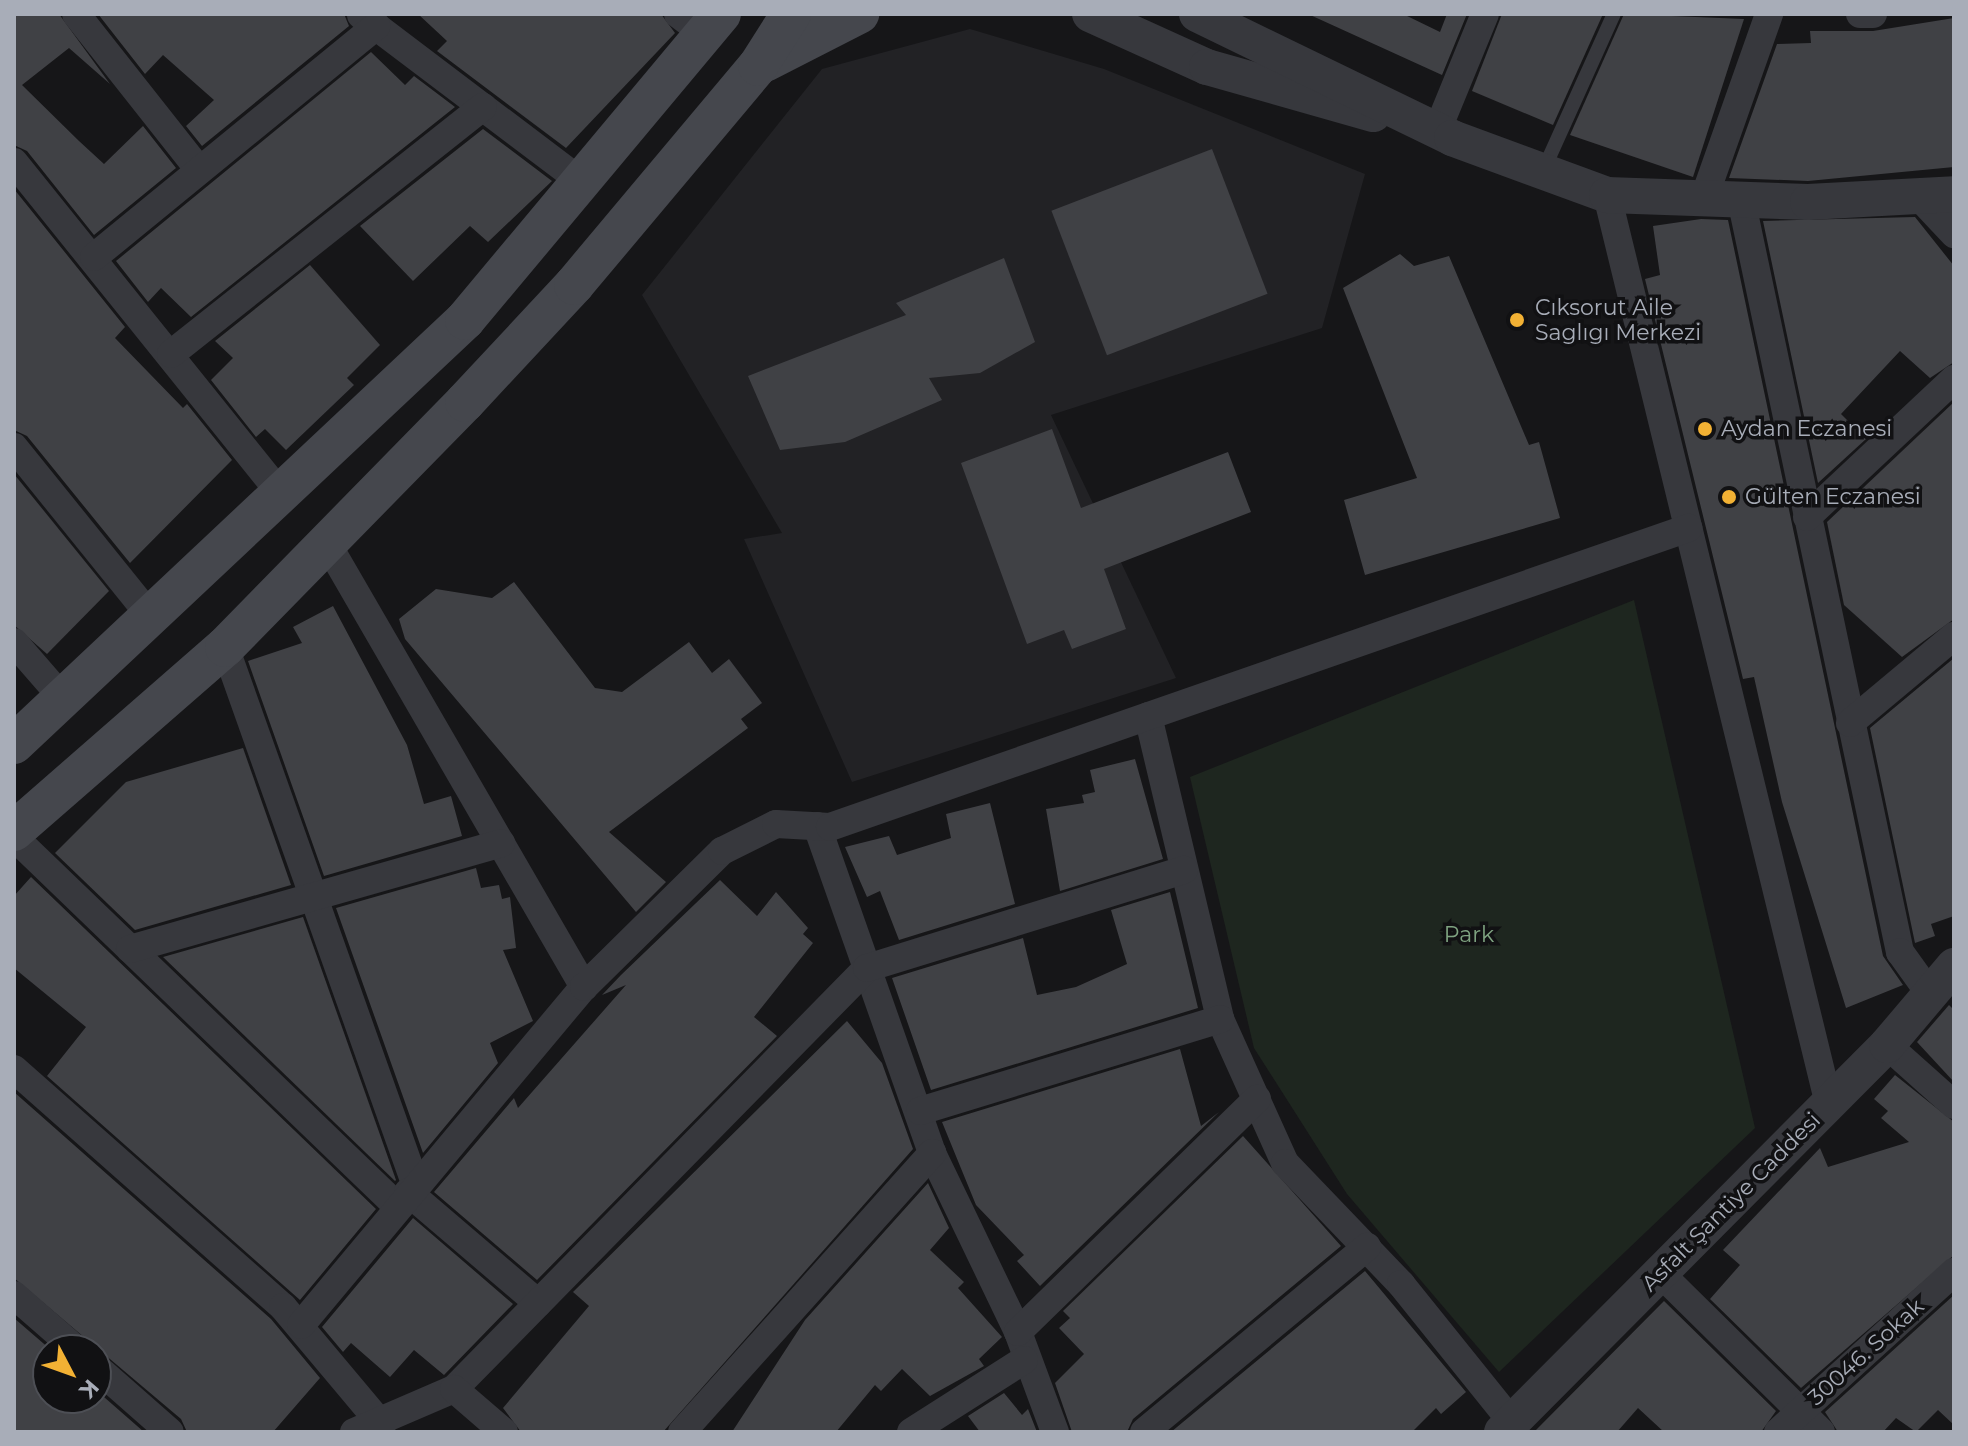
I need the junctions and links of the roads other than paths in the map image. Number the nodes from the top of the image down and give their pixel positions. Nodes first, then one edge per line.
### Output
1 (76, 14) edge
2 (791, 14) edge
3 (859, 14) edge
4 (1090, 14) edge
5 (1197, 14) edge
6 (1485, 14) edge
7 (1614, 14) edge
8 (1769, 14) edge
9 (1860, 14) edge
10 (1873, 14) edge
11 (701, 21) edge
12 (383, 23) edge
13 (758, 66) junction
14 (483, 107) junction
15 (1437, 131) junction
16 (14, 162) edge
17 (199, 170) junction
18 (1542, 171) junction
19 (583, 183) junction
20 (1607, 195) junction
21 (1937, 196) edge
22 (1704, 198) junction
23 (1741, 199) junction
24 (1954, 234) edge
25 (94, 257) junction
26 (171, 354) junction
27 (1954, 379) edge
28 (14, 447) edge
29 (280, 493) junction
30 (1807, 517) junction
31 (1688, 528) junction
32 (328, 545) junction
33 (148, 613) junction
34 (1954, 636) edge
35 (14, 642) edge
36 (225, 647) junction
37 (61, 696) junction
38 (1148, 716) junction
39 (1850, 723) junction
40 (14, 744) edge
41 (817, 826) junction
42 (14, 834) edge
43 (501, 843) junction
44 (1184, 870) junction
45 (313, 895) junction
46 (130, 949) junction
47 (1954, 966) edge
48 (867, 968) junction
49 (584, 987) junction
50 (1928, 991) junction
51 (1220, 1019) junction
52 (1887, 1045) junction
53 (14, 1069) edge
54 (1257, 1099) junction
55 (1829, 1104) junction
56 (1954, 1105) edge
57 (920, 1111) junction
58 (932, 1153) junction
59 (407, 1194) junction
60 (1367, 1247) junction
61 (1954, 1272) edge
62 (1660, 1273) junction
63 (14, 1295) edge
64 (538, 1303) junction
65 (301, 1325) junction
66 (1018, 1332) junction
67 (59, 1334) edge
68 (1024, 1360) junction
69 (112, 1381) edge
70 (454, 1389) junction
71 (1801, 1411) junction
72 (382, 1425) junction
73 (1507, 1427) edge
74 (170, 1432) edge
75 (354, 1432) edge
76 (504, 1432) edge
77 (682, 1432) edge
78 (911, 1432) edge
79 (1055, 1432) edge
80 (1144, 1432) edge
81 (1778, 1432) edge
82 (1821, 1432) edge

1 - 17 street
2 - 13 main road
3 - 13 main road
4 - 15 street
5 - 15 street
6 - 15 street
7 - 18 lane
8 - 22 street
9 - 10 street
11 - 19 main road
12 - 14 street
12 - 17 street
13 - 32 main road
14 - 19 street
14 - 26 street
15 - 18 street
16 - 25 street
17 - 25 street
18 - 20 street
19 - 29 main road
20 - 22 street
20 - 31 street
21 - 23 street
21 - 24 street
22 - 23 street
23 - 30 street
25 - 26 street
26 - 29 street
27 - 30 street
28 - 33 street
29 - 33 main road
30 - 39 street
31 - 38 street
31 - 55 street
32 - 36 main road
32 - 43 street
33 - 37 main road
34 - 39 street
35 - 37 street
36 - 42 main road
36 - 45 street
37 - 40 main road
38 - 41 street
38 - 44 street
39 - 50 street
41 - 48 street
41 - 49 street
42 - 46 street
43 - 45 street
43 - 49 street
44 - 48 street
44 - 51 street
45 - 46 street
45 - 59 street
46 - 59 street
47 - 50 street, Asfalt Şantiye Caddesi
48 - 57 street
48 - 64 street
49 - 59 street
50 - 52 street, Asfalt Şantiye Caddesi
51 - 54 street
51 - 57 street
52 - 55 street, Asfalt Şantiye Caddesi
52 - 56 street
53 - 65 street
54 - 60 street
54 - 66 street
55 - 62 street, Asfalt Şantiye Caddesi
57 - 58 street
58 - 66 street
58 - 77 street
59 - 64 street
59 - 65 street
60 - 73 street
60 - 80 street
61 - 71 street, 30046. Sokak
62 - 71 street
62 - 73 street, Asfalt Şantiye Caddesi
63 - 67 street
64 - 70 street
65 - 72 street
66 - 68 street
68 - 78 street
68 - 79 street
69 - 74 street
70 - 72 street
70 - 76 street
71 - 81 street, 30046. Sokak
71 - 82 street
72 - 75 street

